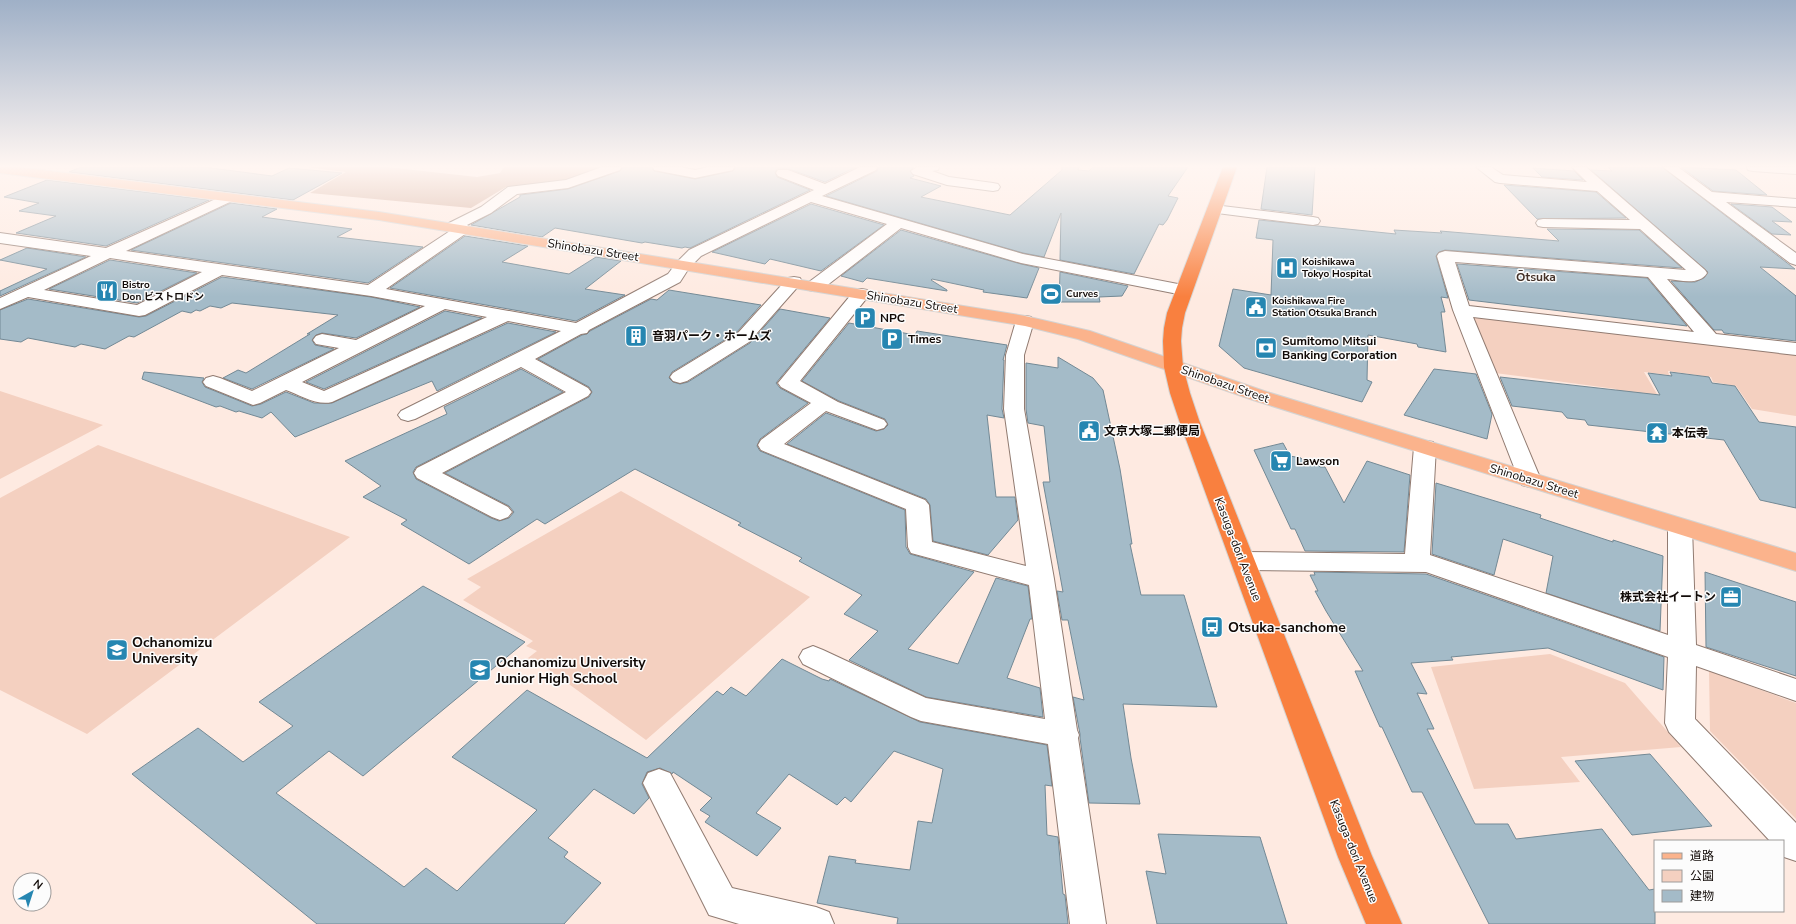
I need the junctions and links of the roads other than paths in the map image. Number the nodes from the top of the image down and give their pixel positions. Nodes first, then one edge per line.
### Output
1 (201, 210) edge
2 (329, 210) edge
3 (486, 210) edge
4 (782, 210) edge
5 (856, 210) edge
6 (1214, 210) edge
7 (1223, 210) edge
8 (1627, 210) edge
9 (1727, 210) edge
10 (1313, 221) dead end
11 (898, 222) junction
12 (1543, 223) dead end
13 (1644, 225) junction
14 (458, 228) junction
15 (1763, 237) junction
16 (0, 238) edge
17 (1789, 239) dead end
18 (108, 254) junction
19 (1796, 260) edge
20 (683, 265) junction
21 (220, 269) junction
22 (1654, 274) junction
23 (794, 282) junction
24 (815, 286) junction
25 (0, 290) edge
26 (1183, 290) junction
27 (371, 291) junction
28 (24, 293) junction
29 (861, 294) junction
30 (0, 304) edge
31 (442, 304) junction
32 (1462, 310) junction
33 (507, 315) junction
34 (1025, 321) junction
35 (580, 329) junction
36 (1710, 339) junction
37 (322, 340) dead end
38 (359, 346) junction
39 (1796, 349) edge
40 (521, 360) junction
41 (1172, 366) junction
42 (680, 377) dead end
43 (213, 382) dead end
44 (286, 383) junction
45 (824, 403) junction
46 (408, 415) dead end
47 (877, 424) dead end
48 (1424, 447) junction
49 (1530, 480) junction
50 (500, 512) dead end
51 (1680, 527) junction
52 (1243, 561) junction
53 (1796, 562) edge
54 (1417, 563) junction
55 (1041, 579) junction
56 (1682, 650) junction
57 (813, 657) dead end
58 (1796, 690) edge
59 (1064, 736) junction
60 (659, 783) dead end
61 (1796, 846) edge
62 (816, 924) edge
63 (1088, 924) edge
64 (1384, 924) edge

1 - 18 street
2 - 14 main road, Shinobazu Street
3 - 14 street
4 - 20 street
5 - 11 street
6 - 26 highway, Kasuga-dori Avenue
7 - 10 street
8 - 13 street
9 - 15 street
11 - 24 street
11 - 26 street
12 - 13 street
13 - 22 street
14 - 20 main road, Shinobazu Street
14 - 27 street
15 - 17 street
15 - 19 street
16 - 18 street
18 - 21 street
18 - 28 street
20 - 23 main road, Shinobazu Street
20 - 35 street
21 - 27 street
21 - 28 street
22 - 32 street
22 - 36 street
23 - 24 main road, Shinobazu Street
23 - 42 street
24 - 29 main road, Shinobazu Street
25 - 28 street
26 - 41 highway, Kasuga-dori Avenue
27 - 31 street
28 - 30 street
29 - 34 main road, Shinobazu Street
29 - 45 street
31 - 33 street
31 - 38 street
32 - 36 street
32 - 49 street
33 - 35 street
33 - 44 street
34 - 41 main road, Shinobazu Street
34 - 55 street
35 - 40 street
36 - 39 street
37 - 38 street
38 - 44 street
40 - 46 street
40 - 50 street
41 - 48 main road, Shinobazu Street
41 - 52 highway, Kasuga-dori Avenue
43 - 44 street
45 - 47 street
45 - 55 street
48 - 49 main road, Shinobazu Street
48 - 54 street
49 - 51 main road, Shinobazu Street
51 - 53 main road, Shinobazu Street
51 - 56 street
52 - 54 street
52 - 64 highway, Kasuga-dori Avenue
54 - 56 street
55 - 59 street
56 - 58 street
56 - 61 street
57 - 59 street
59 - 63 street
60 - 62 street

